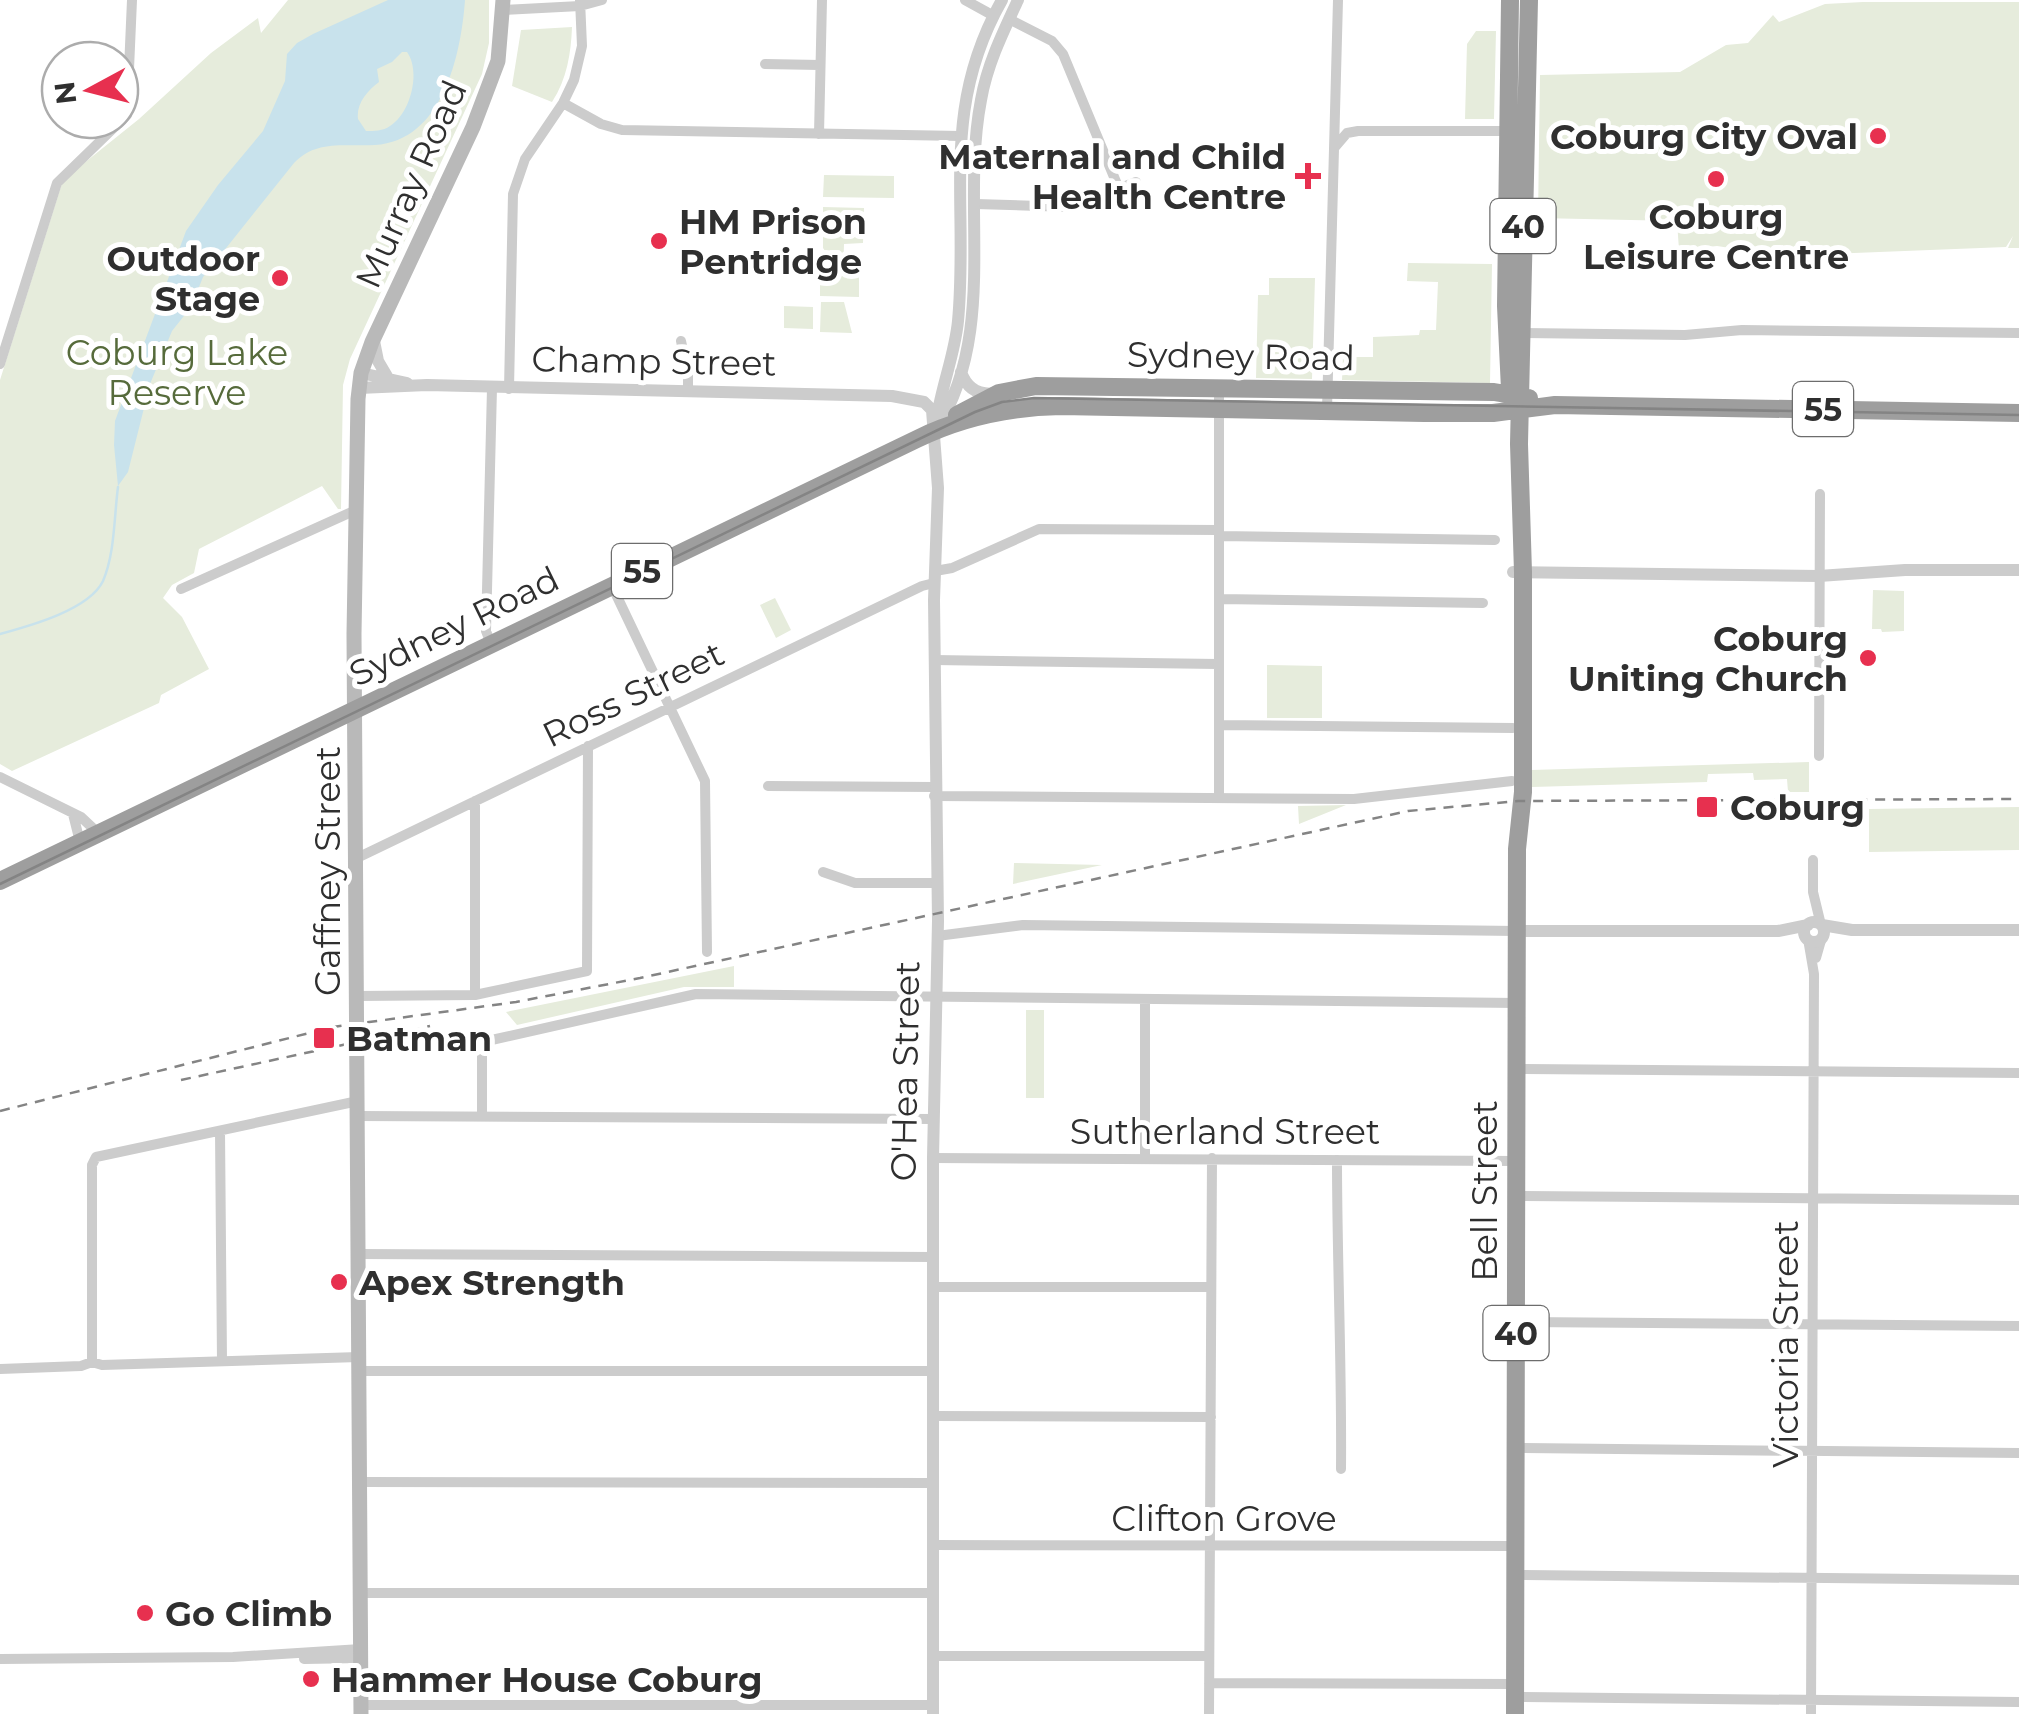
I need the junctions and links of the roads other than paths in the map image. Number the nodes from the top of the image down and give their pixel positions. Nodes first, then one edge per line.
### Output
1 (132, 0) edge
2 (602, 0) edge
3 (822, 0) edge
4 (965, 0) edge
5 (1018, 0) edge
6 (1338, 0) edge
7 (1510, 0) edge
8 (1530, 0) edge
9 (580, 3) edge
10 (503, 5) edge
11 (997, 5) edge
12 (1010, 19) junction
13 (765, 64) dead end
14 (820, 65) junction
15 (563, 103) junction
16 (1336, 108) junction
17 (1358, 130) junction
18 (1517, 131) junction
19 (818, 134) junction
20 (961, 136) junction
21 (976, 138) junction
22 (1334, 148) junction
23 (1136, 182) dead end
24 (1119, 189) junction
25 (976, 204) junction
26 (2019, 333) edge
27 (1514, 334) junction
28 (374, 338) junction
29 (681, 341) dead end
30 (0, 364) edge
31 (960, 372) junction
32 (388, 378) junction
33 (360, 380) junction
34 (415, 385) junction
35 (943, 386) junction
36 (492, 388) junction
37 (508, 388) junction
38 (1219, 388) junction
39 (1328, 390) junction
40 (688, 392) junction
41 (1000, 393) junction
42 (892, 396) junction
43 (1515, 403) junction
44 (1219, 408) junction
45 (1327, 410) junction
46 (2019, 413) edge
47 (936, 430) junction
48 (1820, 494) dead end
49 (356, 510) junction
50 (1219, 533) junction
51 (1496, 540) dead end
52 (2019, 570) edge
53 (1518, 572) junction
54 (1819, 576) junction
55 (934, 577) junction
56 (612, 586) junction
57 (181, 589) dead end
58 (1219, 599) junction
59 (1483, 603) dead end
60 (490, 644) junction
61 (934, 660) junction
62 (1218, 664) junction
63 (670, 708) junction
64 (355, 710) junction
65 (1219, 725) junction
66 (1513, 728) junction
67 (588, 746) junction
68 (1820, 756) dead end
69 (0, 778) edge
70 (1512, 781) junction
71 (768, 786) dead end
72 (934, 791) junction
73 (1218, 798) junction
74 (474, 801) junction
75 (73, 814) junction
76 (98, 833) junction
77 (80, 842) junction
78 (1517, 849) junction
79 (357, 858) junction
80 (1813, 860) dead end
81 (824, 872) dead end
82 (0, 881) edge
83 (935, 882) junction
84 (2019, 930) edge
85 (1517, 931) junction
86 (1815, 931) junction
87 (937, 936) junction
88 (707, 952) dead end
89 (475, 995) junction
90 (358, 996) junction
91 (935, 996) junction
92 (1145, 999) junction
93 (1517, 1003) junction
94 (1516, 1069) junction
95 (1813, 1071) junction
96 (2019, 1073) edge
97 (358, 1108) junction
98 (482, 1116) junction
99 (933, 1119) junction
100 (220, 1130) junction
101 (933, 1158) junction
102 (1145, 1158) junction
103 (1212, 1158) junction
104 (1337, 1160) junction
105 (1516, 1161) junction
106 (1517, 1196) junction
107 (1813, 1198) junction
108 (2019, 1200) edge
109 (358, 1254) junction
110 (933, 1257) junction
111 (934, 1286) junction
112 (1211, 1287) junction
113 (1516, 1322) junction
114 (1812, 1324) junction
115 (2019, 1326) edge
116 (222, 1361) junction
117 (92, 1362) junction
118 (359, 1364) junction
119 (0, 1369) edge
120 (934, 1371) junction
121 (933, 1416) junction
122 (1211, 1417) junction
123 (1515, 1448) junction
124 (1812, 1452) junction
125 (2019, 1453) edge
126 (1342, 1468) dead end
127 (360, 1482) junction
128 (933, 1482) junction
129 (932, 1545) junction
130 (1210, 1546) junction
131 (1515, 1546) junction
132 (1515, 1575) junction
133 (1811, 1578) junction
134 (2019, 1580) edge
135 (932, 1593) junction
136 (361, 1594) junction
137 (361, 1654) junction
138 (933, 1656) junction
139 (1210, 1656) junction
140 (0, 1659) edge
141 (1210, 1683) junction
142 (1515, 1698) edge
143 (1811, 1700) junction
144 (2019, 1702) edge
145 (361, 1709) edge
146 (933, 1709) edge
147 (1210, 1714) edge
148 (1811, 1714) edge

1 - 30 street
2 - 9 street
3 - 14 street
4 - 11 street
5 - 12 street
6 - 16 street
7 - 18 highway, Bell Street / 40
8 - 18 highway, Bell Street / 40
9 - 10 street
9 - 15 street
10 - 28 main road, Murray Road
11 - 12 street
11 - 20 street, O'Hea Street
12 - 21 street
12 - 24 street
13 - 14 street
14 - 19 street
15 - 19 street
15 - 37 street
16 - 17 street
16 - 22 street
17 - 18 street
17 - 22 street
18 - 27 highway, Bell Street / 40
19 - 20 street
20 - 21 street
20 - 35 street, O'Hea Street
21 - 25 street
22 - 39 street
23 - 24 street
24 - 25 street
25 - 31 street
26 - 27 street
27 - 43 highway, Bell Street / 40
28 - 32 street
28 - 33 main road, Murray Road
29 - 40 street
31 - 41 street
31 - 47 street
32 - 33 street, Champ Street
32 - 34 street, Champ Street
33 - 34 street, Champ Street
33 - 49 main road, Gaffney Street
34 - 36 street, Champ Street
35 - 42 street, Champ Street
35 - 47 street, O'Hea Street
36 - 37 street, Champ Street
36 - 60 street
37 - 40 street, Champ Street
38 - 39 highway, Sydney Road / 55
38 - 41 highway, Sydney Road / 55
38 - 44 street
39 - 43 highway, Sydney Road / 55
39 - 45 street
40 - 42 street, Champ Street
41 - 47 highway, Sydney Road / 55
42 - 47 street, Champ Street
43 - 45 highway, Sydney Road / 55
43 - 46 highway, Sydney Road / 55
43 - 53 highway, Bell Street / 40
44 - 45 highway, Sydney Road / 55
44 - 47 highway, Sydney Road / 55
44 - 50 street
47 - 55 street, O'Hea Street
47 - 56 highway, Sydney Road / 55
48 - 54 street
49 - 57 street
49 - 64 main road, Gaffney Street
50 - 51 street, Ross Street
50 - 55 street, Ross Street
50 - 58 street
52 - 54 street
53 - 54 street
53 - 66 highway, Bell Street / 40
53 - 78 highway, Bell Street / 40
54 - 68 street
55 - 61 street, O'Hea Street
55 - 63 street, Ross Street
56 - 60 highway, Sydney Road / 55
56 - 63 street
58 - 59 street
58 - 62 street
60 - 64 highway, Sydney Road / 55
61 - 62 street
61 - 72 street, O'Hea Street
62 - 65 street
63 - 67 street, Ross Street
63 - 88 street
64 - 76 highway, Sydney Road / 55
64 - 79 main road, Gaffney Street
65 - 66 street
65 - 73 street
66 - 70 highway, Bell Street / 40
67 - 74 street, Ross Street
67 - 89 street
69 - 75 street
70 - 73 street
70 - 78 highway, Bell Street / 40
71 - 72 street
72 - 73 street
72 - 83 street, O'Hea Street
74 - 79 street, Ross Street
74 - 89 street
75 - 76 street
75 - 77 street
76 - 77 highway, Sydney Road / 55
77 - 82 highway, Sydney Road / 55
78 - 85 highway, Bell Street / 40
79 - 90 main road, Gaffney Street
80 - 86 street, Victoria Street
81 - 83 street
83 - 87 street, O'Hea Street
84 - 86 street
85 - 86 street
85 - 87 street
85 - 93 highway, Bell Street / 40
86 - 95 street, Victoria Street
87 - 91 street, O'Hea Street
89 - 90 street
90 - 97 main road, Gaffney Street
91 - 92 street
91 - 98 street
91 - 99 street, O'Hea Street
92 - 93 street
92 - 102 street
93 - 94 highway, Bell Street / 40
94 - 95 street
94 - 105 highway, Bell Street / 40
95 - 96 street
95 - 107 street, Victoria Street
97 - 98 street
97 - 100 street
97 - 109 main road, Gaffney Street
98 - 99 street
99 - 101 street, O'Hea Street
100 - 116 street
100 - 117 street
101 - 102 street, Sutherland Street
101 - 110 street, O'Hea Street
102 - 103 street, Sutherland Street
103 - 104 street, Sutherland Street
103 - 112 street
104 - 105 street, Sutherland Street
104 - 126 street
105 - 106 highway, Bell Street / 40
106 - 107 street
106 - 113 highway, Bell Street / 40
107 - 108 street
107 - 114 street, Victoria Street
109 - 110 street
109 - 118 main road, Gaffney Street
110 - 111 street, O'Hea Street
111 - 112 street
111 - 120 street, O'Hea Street
112 - 122 street
113 - 114 street
113 - 123 highway, Bell Street / 40
114 - 115 street
114 - 124 street, Victoria Street
116 - 117 street
116 - 118 street
117 - 119 street
118 - 120 street
118 - 127 main road, Gaffney Street
120 - 121 street, O'Hea Street
121 - 122 street
121 - 128 street, O'Hea Street
122 - 130 street
123 - 124 street
123 - 131 highway, Bell Street / 40
124 - 125 street
124 - 133 street, Victoria Street
127 - 128 street
127 - 136 main road, Gaffney Street
128 - 129 street, O'Hea Street
129 - 130 street, Clifton Grove
129 - 135 street, O'Hea Street
130 - 131 street, Clifton Grove
130 - 139 street
131 - 132 highway, Bell Street / 40
132 - 133 street
132 - 142 highway, Bell Street / 40
133 - 134 street
133 - 143 street, Victoria Street
135 - 136 street
135 - 138 street, O'Hea Street
136 - 137 main road, Gaffney Street
137 - 140 street
137 - 145 main road, Gaffney Street
138 - 139 street
138 - 146 street, O'Hea Street
139 - 141 street
141 - 142 street
141 - 147 street
142 - 143 street
143 - 144 street
143 - 148 street, Victoria Street
145 - 146 street

